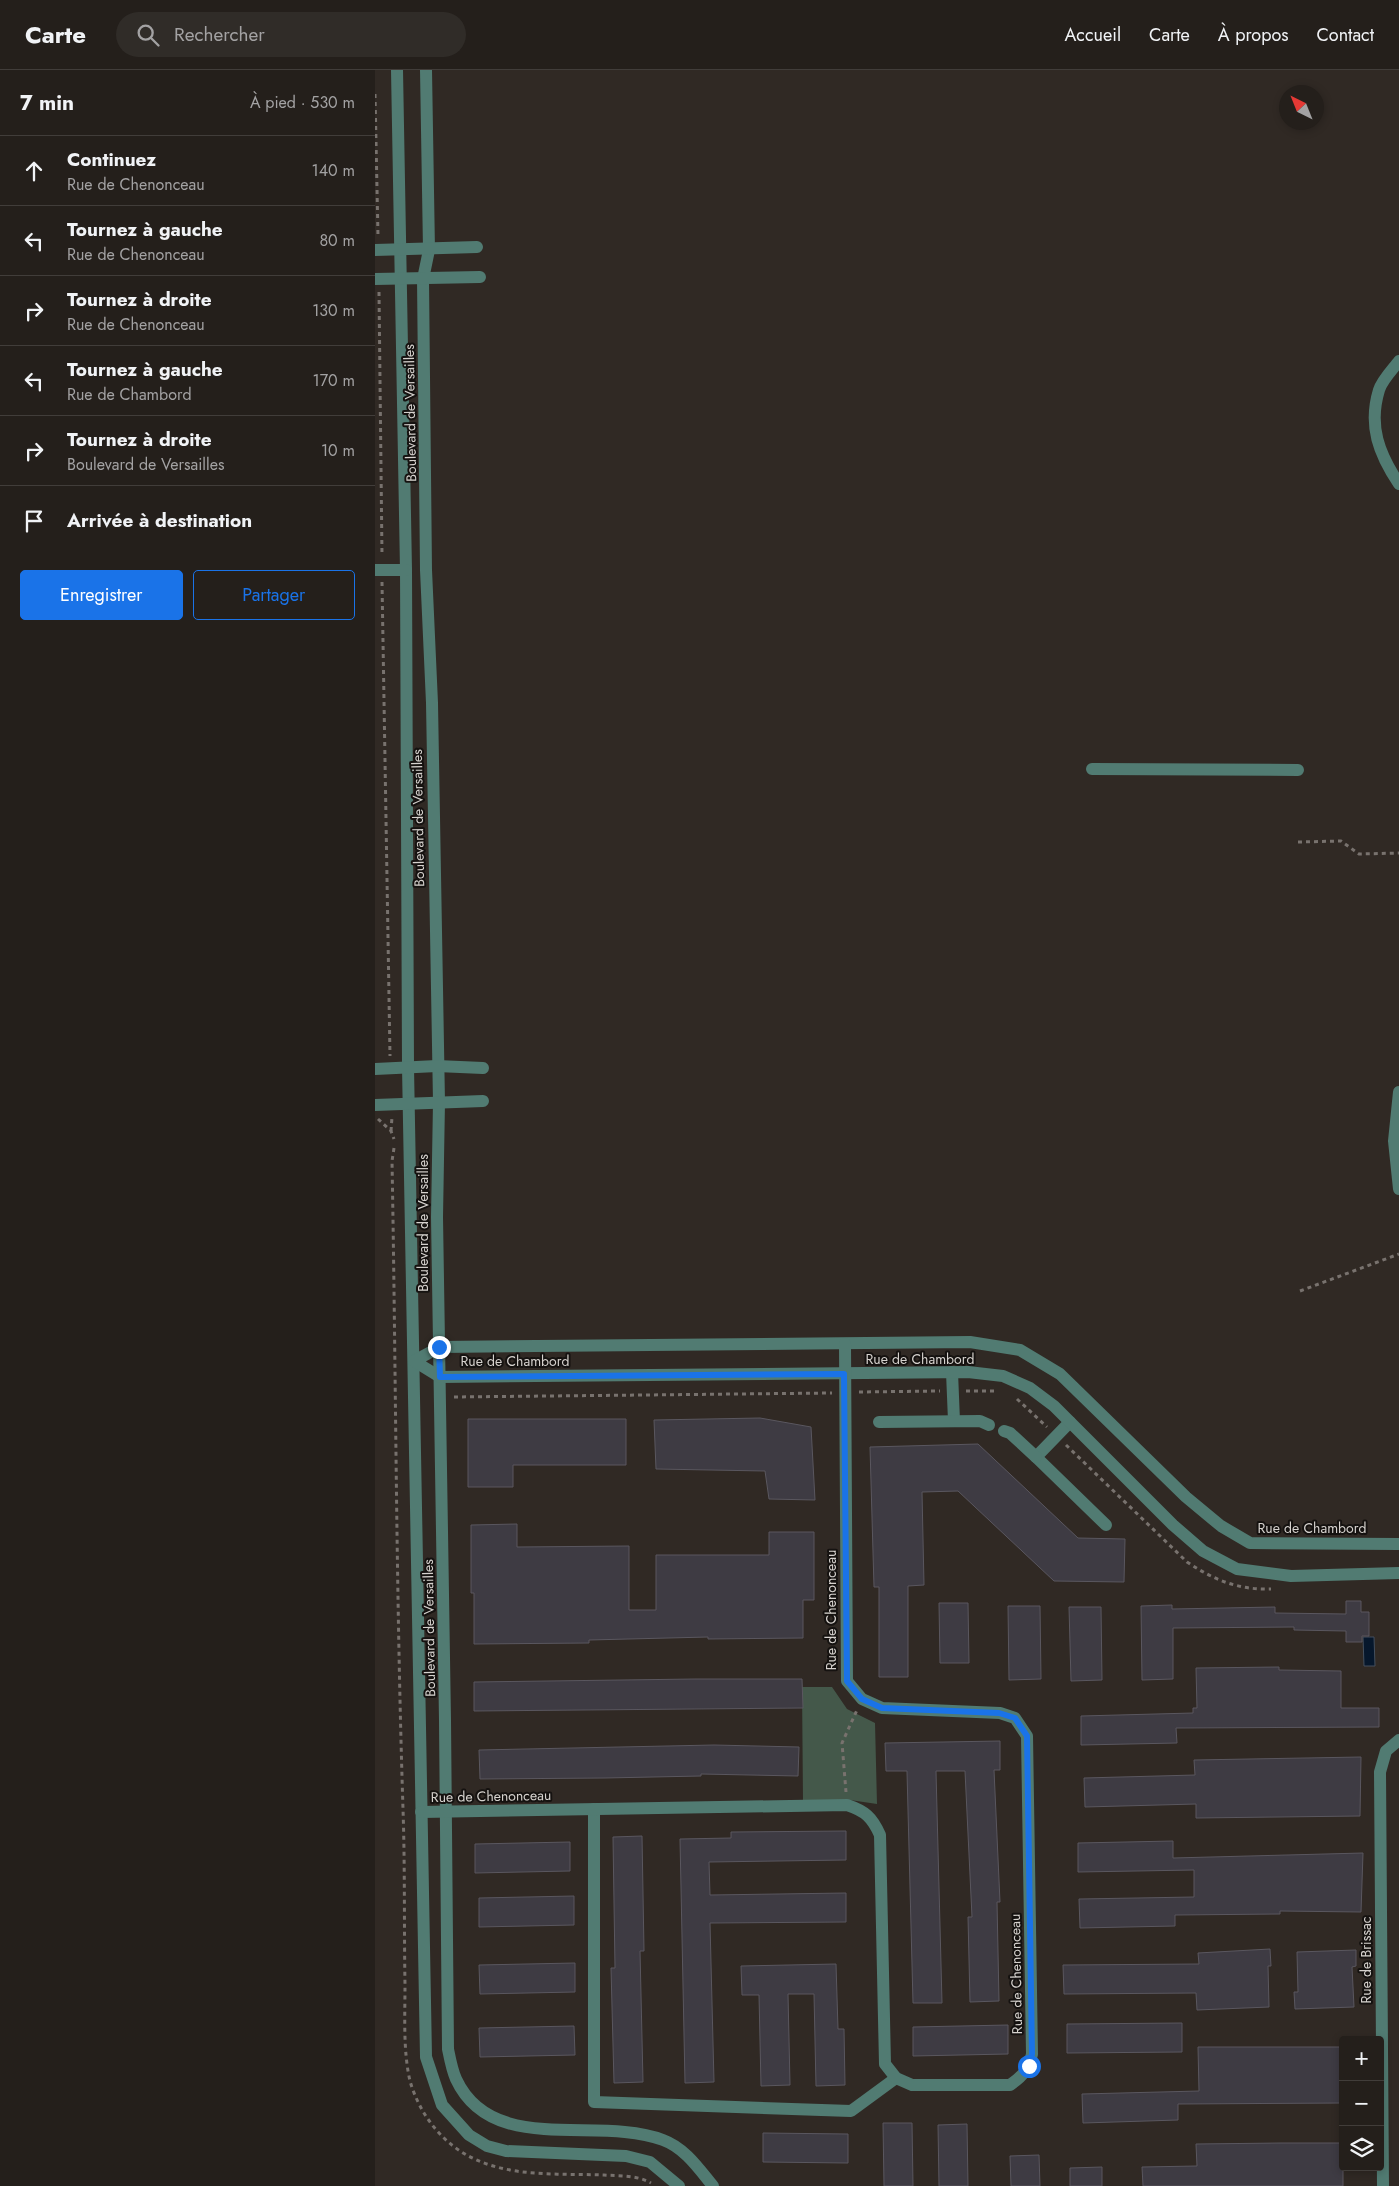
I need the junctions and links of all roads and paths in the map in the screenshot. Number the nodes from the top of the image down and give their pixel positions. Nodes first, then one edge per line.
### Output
1 (397, 70) edge
2 (426, 70) edge
3 (375, 94) edge
4 (377, 224) dead end
5 (477, 247) dead end
6 (375, 250) edge
7 (399, 250) junction
8 (429, 250) junction
9 (480, 277) dead end
10 (375, 279) edge
11 (400, 279) junction
12 (423, 279) junction
13 (379, 308) dead end
14 (1399, 361) edge
15 (1395, 474) edge
16 (1399, 484) edge
17 (379, 568) edge
18 (406, 570) junction
19 (382, 597) dead end
20 (1092, 769) dead end
21 (1298, 770) dead end
22 (1298, 842) dead end
23 (1399, 853) edge
24 (389, 1046) dead end
25 (437, 1066) junction
26 (408, 1067) junction
27 (483, 1068) dead end
28 (375, 1069) edge
29 (1399, 1092) edge
30 (483, 1101) dead end
31 (439, 1102) junction
32 (409, 1104) junction
33 (375, 1105) edge
34 (375, 1117) edge
35 (1399, 1189) edge
36 (1399, 1254) edge
37 (1300, 1291) dead end
38 (845, 1344) junction
39 (439, 1347) junction
40 (414, 1361) junction
41 (952, 1372) junction
42 (844, 1374) junction
43 (440, 1377) junction
44 (831, 1393) dead end
45 (458, 1397) dead end
46 (954, 1421) junction
47 (879, 1422) dead end
48 (1070, 1422) junction
49 (989, 1425) dead end
50 (1004, 1431) dead end
51 (1036, 1457) junction
52 (1106, 1525) dead end
53 (1399, 1544) edge
54 (1399, 1573) edge
55 (862, 1699) junction
56 (1399, 1740) edge
57 (847, 1806) junction
58 (594, 1809) junction
59 (446, 1811) junction
60 (421, 1812) junction
61 (405, 2015) dead end
62 (896, 2078) junction
63 (679, 2186) edge
64 (713, 2186) edge
65 (1383, 2186) edge

1 - 7 street, Boulevard de Versailles
2 - 8 street, Boulevard de Versailles
3 - 4 path
5 - 8 street
6 - 7 street
7 - 8 street
7 - 11 street, Boulevard de Versailles
8 - 12 street, Boulevard de Versailles
9 - 12 street
10 - 11 street
11 - 12 street
11 - 18 street, Boulevard de Versailles
12 - 25 street, Boulevard de Versailles
13 - 17 path
14 - 15 street
15 - 16 street
17 - 18 street
18 - 26 street, Boulevard de Versailles
19 - 24 path
20 - 21 street
22 - 23 path
25 - 26 street
25 - 27 street
25 - 31 street, Boulevard de Versailles
26 - 28 street
26 - 32 street, Boulevard de Versailles
29 - 35 street
30 - 31 street
31 - 32 street
31 - 39 street, Boulevard de Versailles
32 - 33 street
32 - 40 street, Boulevard de Versailles
34 - 61 path, Boulevard de Versailles
36 - 37 path
38 - 39 street, Rue de Chambord
38 - 42 street, Rue de Chenonceau
38 - 53 street, Rue de Chambord
39 - 40 street, Rue de Chambord
39 - 43 street, Boulevard de Versailles
40 - 43 street
40 - 60 street, Boulevard de Versailles
41 - 42 street, Rue de Chambord
41 - 46 street
41 - 48 street, Rue de Chambord
42 - 43 street, Rue de Chambord
42 - 55 street, Rue de Chenonceau
43 - 59 street, Boulevard de Versailles
44 - 45 path
46 - 47 street
46 - 49 street
48 - 51 street
48 - 54 street, Rue de Chambord
50 - 51 street
51 - 52 street
55 - 57 path
55 - 62 street, Rue de Chenonceau
56 - 65 street, Rue de Brissac
57 - 58 street, Rue de Chenonceau
57 - 62 street, Rue de Chenonceau
58 - 59 street, Rue de Chenonceau
58 - 62 street
59 - 60 street, Rue de Chenonceau
59 - 64 street, Boulevard de Versailles
60 - 63 street, Boulevard de Versailles

